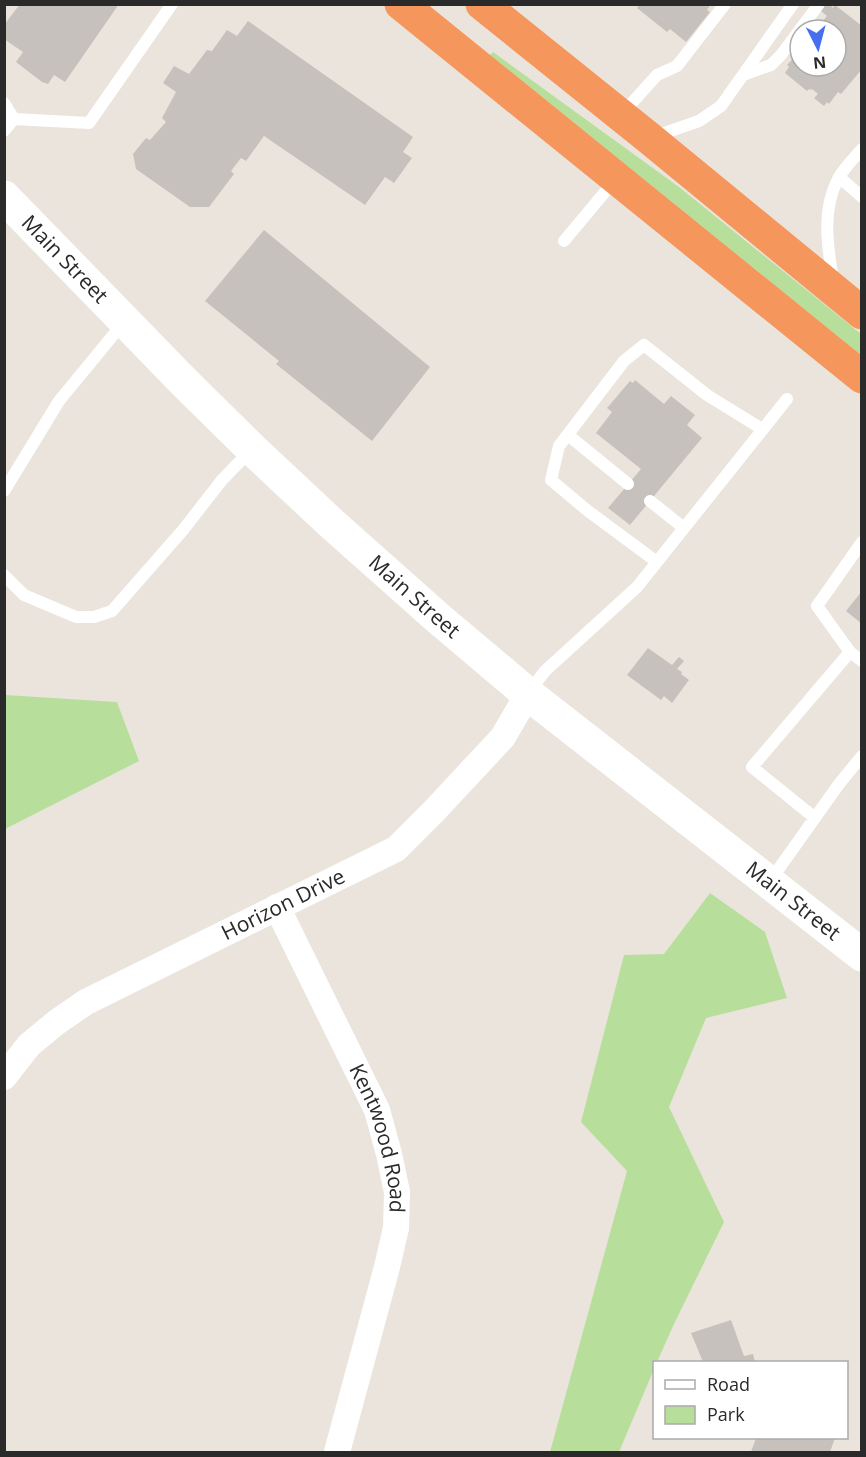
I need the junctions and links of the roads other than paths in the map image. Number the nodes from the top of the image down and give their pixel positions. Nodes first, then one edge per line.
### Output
1 (172, 4) edge
2 (401, 4) edge
3 (482, 4) edge
4 (725, 4) edge
5 (793, 4) edge
6 (819, 4) edge
7 (742, 76) junction
8 (4, 104) edge
9 (620, 116) junction
10 (15, 119) junction
11 (4, 131) edge
12 (649, 138) junction
13 (861, 149) edge
14 (839, 177) junction
15 (615, 179) junction
16 (4, 197) edge
17 (861, 197) edge
18 (564, 241) dead end
19 (835, 292) junction
20 (861, 314) edge
21 (125, 321) junction
22 (861, 377) edge
23 (787, 399) dead end
24 (762, 429) junction
25 (568, 435) junction
26 (252, 449) junction
27 (628, 484) dead end
28 (4, 491) edge
29 (650, 501) dead end
30 (684, 528) junction
31 (861, 542) edge
32 (657, 562) junction
33 (4, 575) edge
34 (850, 652) junction
35 (861, 660) edge
36 (528, 694) junction
37 (861, 756) edge
38 (815, 818) junction
39 (768, 883) junction
40 (277, 908) junction
41 (861, 955) edge
42 (4, 1077) edge
43 (337, 1452) edge

1 - 10 lane
2 - 15 highway
3 - 9 highway
4 - 9 lane
5 - 7 lane
6 - 7 lane
7 - 12 lane
8 - 10 lane
9 - 12 highway
10 - 11 lane
12 - 19 highway
13 - 14 lane
14 - 17 lane
14 - 19 lane
15 - 18 lane
15 - 22 highway
16 - 21 street, Main Street
19 - 20 highway
21 - 26 street, Main Street
21 - 28 lane
23 - 24 lane
24 - 25 lane
24 - 30 lane
25 - 27 lane
25 - 32 lane
26 - 33 lane
26 - 36 street, Main Street
29 - 30 lane
30 - 32 lane
31 - 34 lane
32 - 36 lane
34 - 35 lane
34 - 38 lane
36 - 39 street, Main Street
36 - 40 street, Horizon Drive
37 - 38 lane
38 - 39 lane
39 - 41 street, Main Street
40 - 42 street, Horizon Drive
40 - 43 street, Kentwood Road

